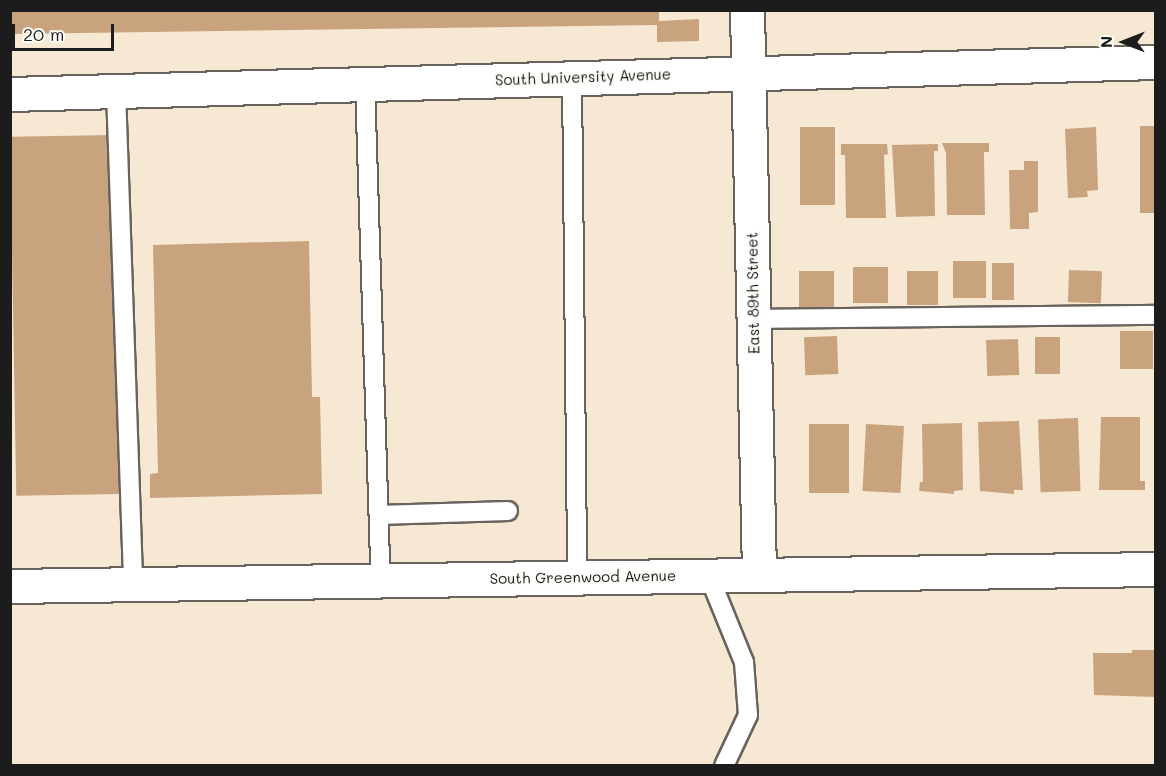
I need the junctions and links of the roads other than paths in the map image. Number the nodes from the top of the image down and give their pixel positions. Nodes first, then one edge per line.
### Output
1 (747, 10) edge
2 (1155, 62) edge
3 (748, 73) junction
4 (572, 78) junction
5 (365, 84) junction
6 (116, 91) junction
7 (10, 94) edge
8 (1155, 315) edge
9 (754, 319) junction
10 (508, 511) dead end
11 (379, 515) junction
12 (1155, 569) edge
13 (759, 575) junction
14 (710, 576) junction
15 (577, 577) junction
16 (381, 580) junction
17 (133, 584) junction
18 (10, 586) edge
19 (724, 765) edge

1 - 3 street, East 89th Street
2 - 3 street, South University Avenue
3 - 4 street, South University Avenue
3 - 9 street, East 89th Street
4 - 5 street, South University Avenue
4 - 15 lane
5 - 6 street, South University Avenue
5 - 11 lane
6 - 7 street, South University Avenue
6 - 17 lane
8 - 9 lane
9 - 13 street, East 89th Street
10 - 11 lane
11 - 16 lane
12 - 13 street, South Greenwood Avenue
13 - 14 street, South Greenwood Avenue
14 - 15 street, South Greenwood Avenue
14 - 19 lane
15 - 16 street, South Greenwood Avenue
16 - 17 street, South Greenwood Avenue
17 - 18 street, South Greenwood Avenue

